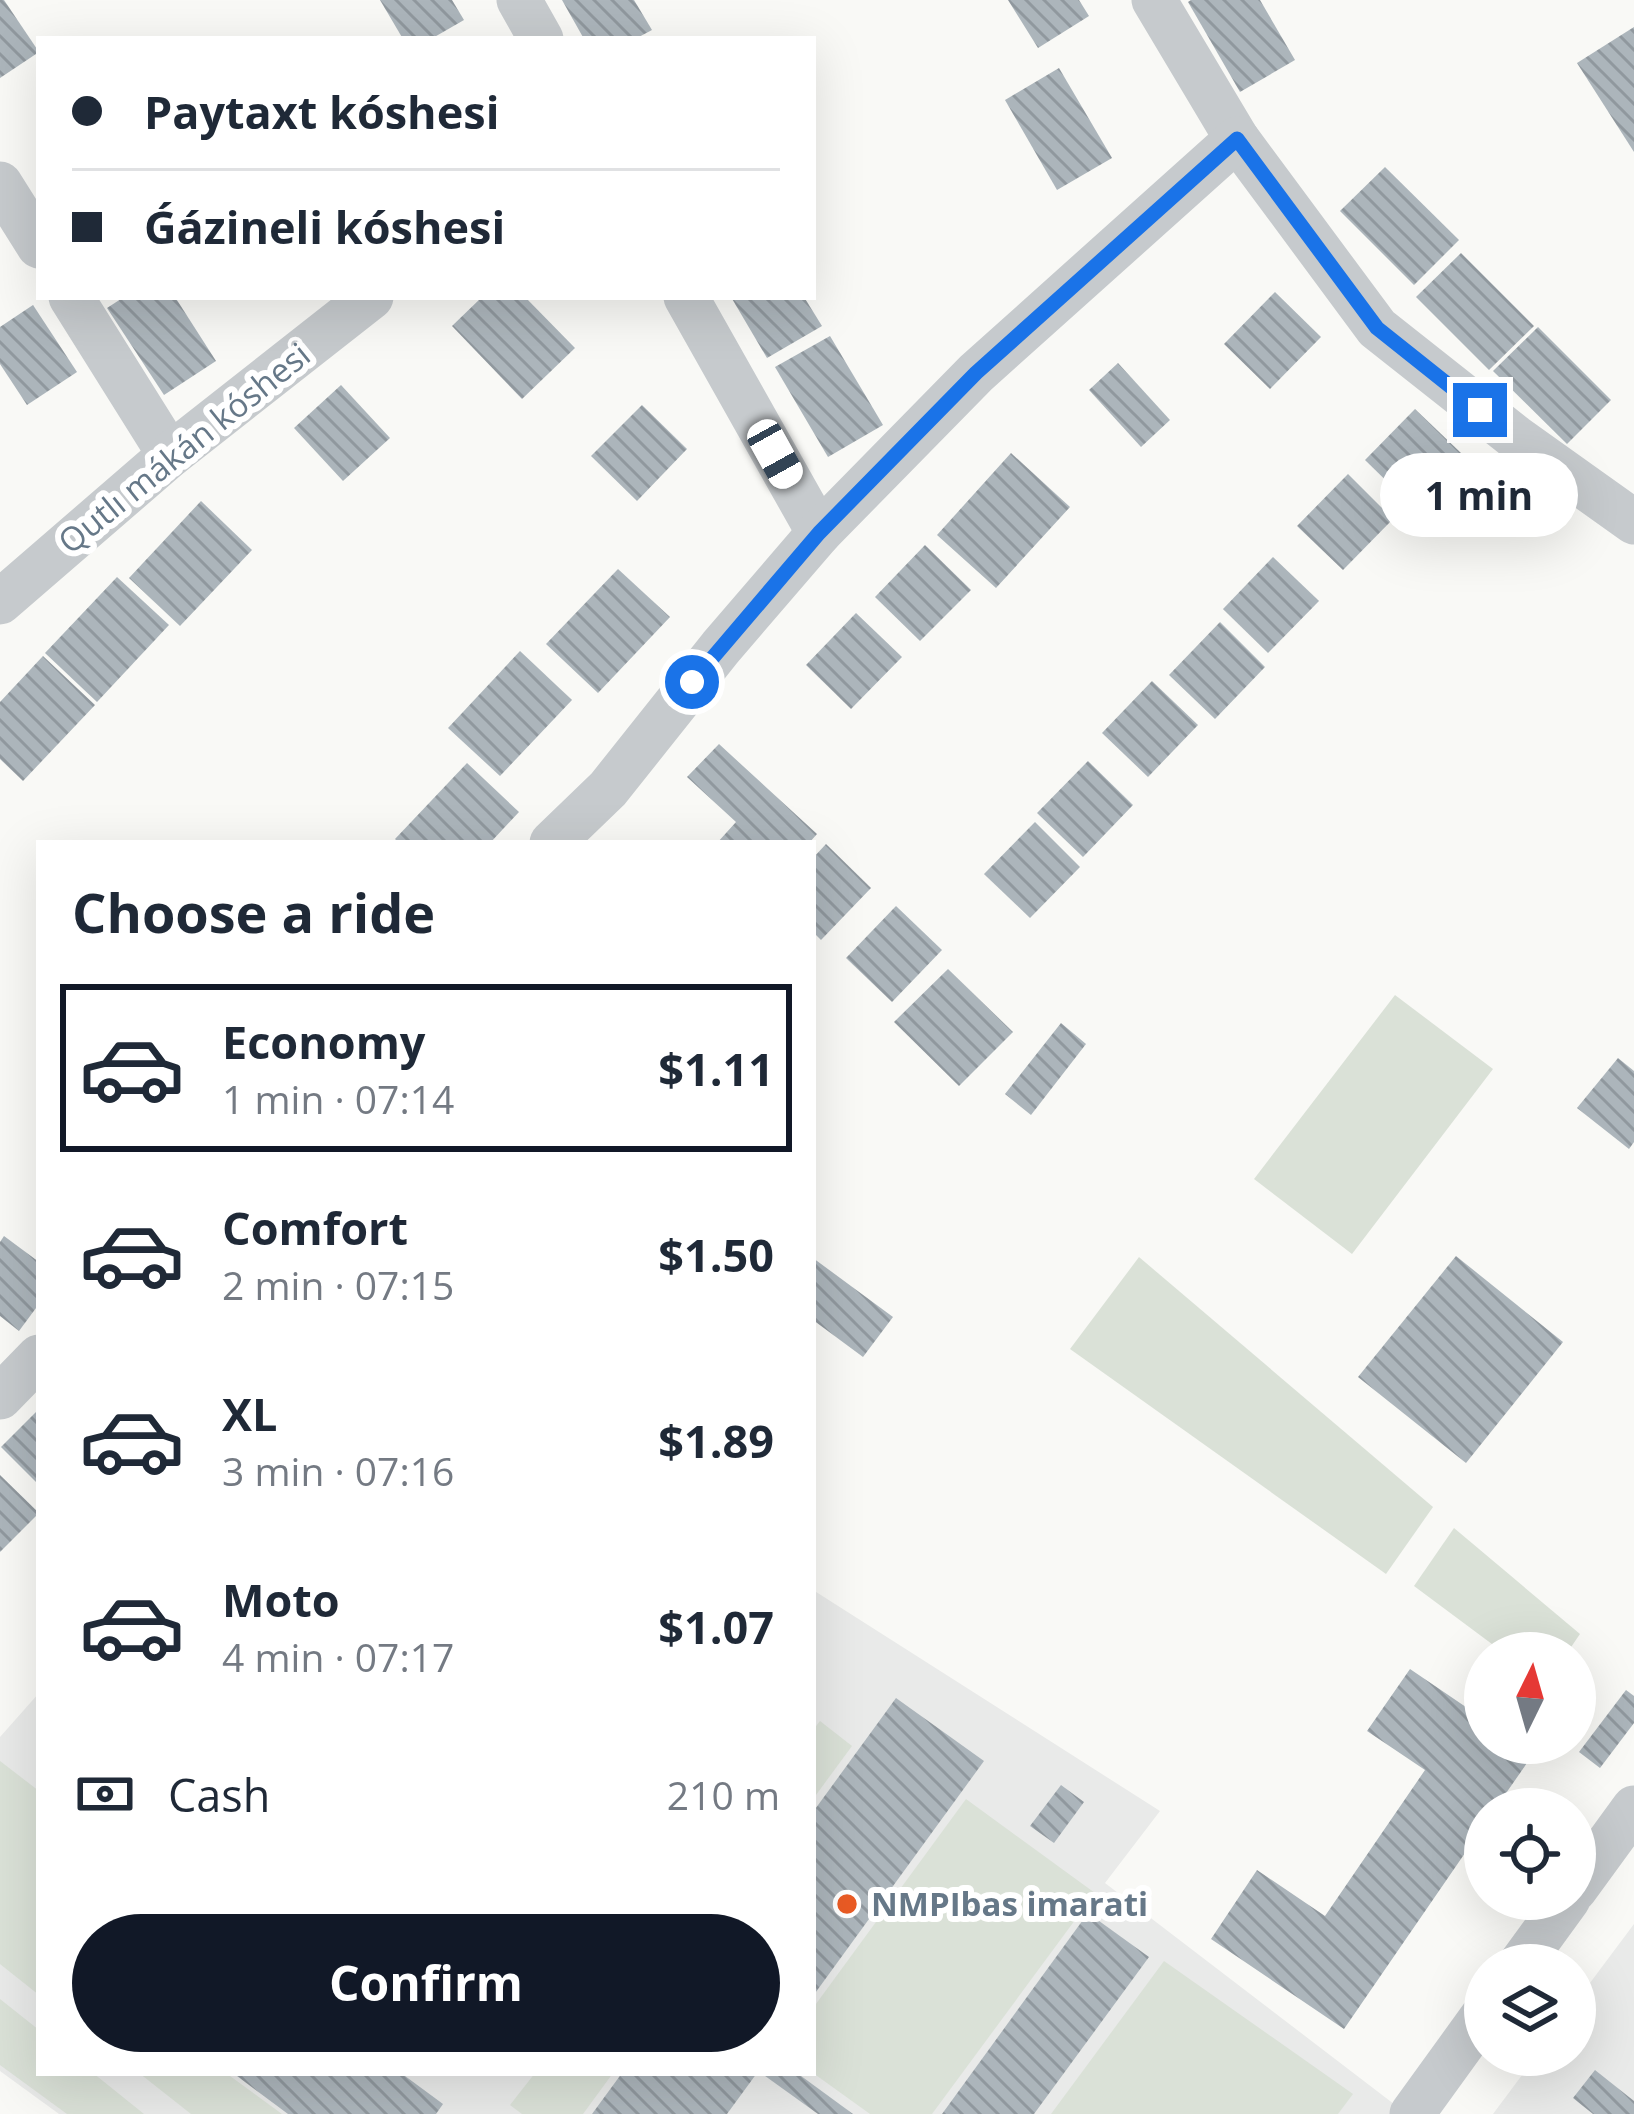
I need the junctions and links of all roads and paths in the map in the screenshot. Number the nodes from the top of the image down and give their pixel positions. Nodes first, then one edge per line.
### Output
1 (519, 0) edge
2 (1154, 0) edge
3 (539, 36) edge
4 (1237, 139) junction
5 (0, 184) edge
6 (36, 241) edge
7 (73, 300) edge
8 (366, 300) edge
9 (688, 300) edge
10 (170, 455) junction
11 (1634, 522) edge
12 (819, 533) junction
13 (0, 602) edge
14 (555, 840) edge
15 (36, 1360) edge
16 (0, 1396) edge
17 (1634, 1808) edge
18 (1596, 1860) edge
19 (1464, 2043) edge
20 (1412, 2114) edge

1 - 3 street
2 - 4 street
4 - 11 street
4 - 12 street
5 - 6 street
7 - 10 street
8 - 10 street, Qutlı mákán kóshesi
9 - 12 street
10 - 13 street, Qutlı mákán kóshesi
12 - 14 street
15 - 16 street
17 - 18 street
19 - 20 street

